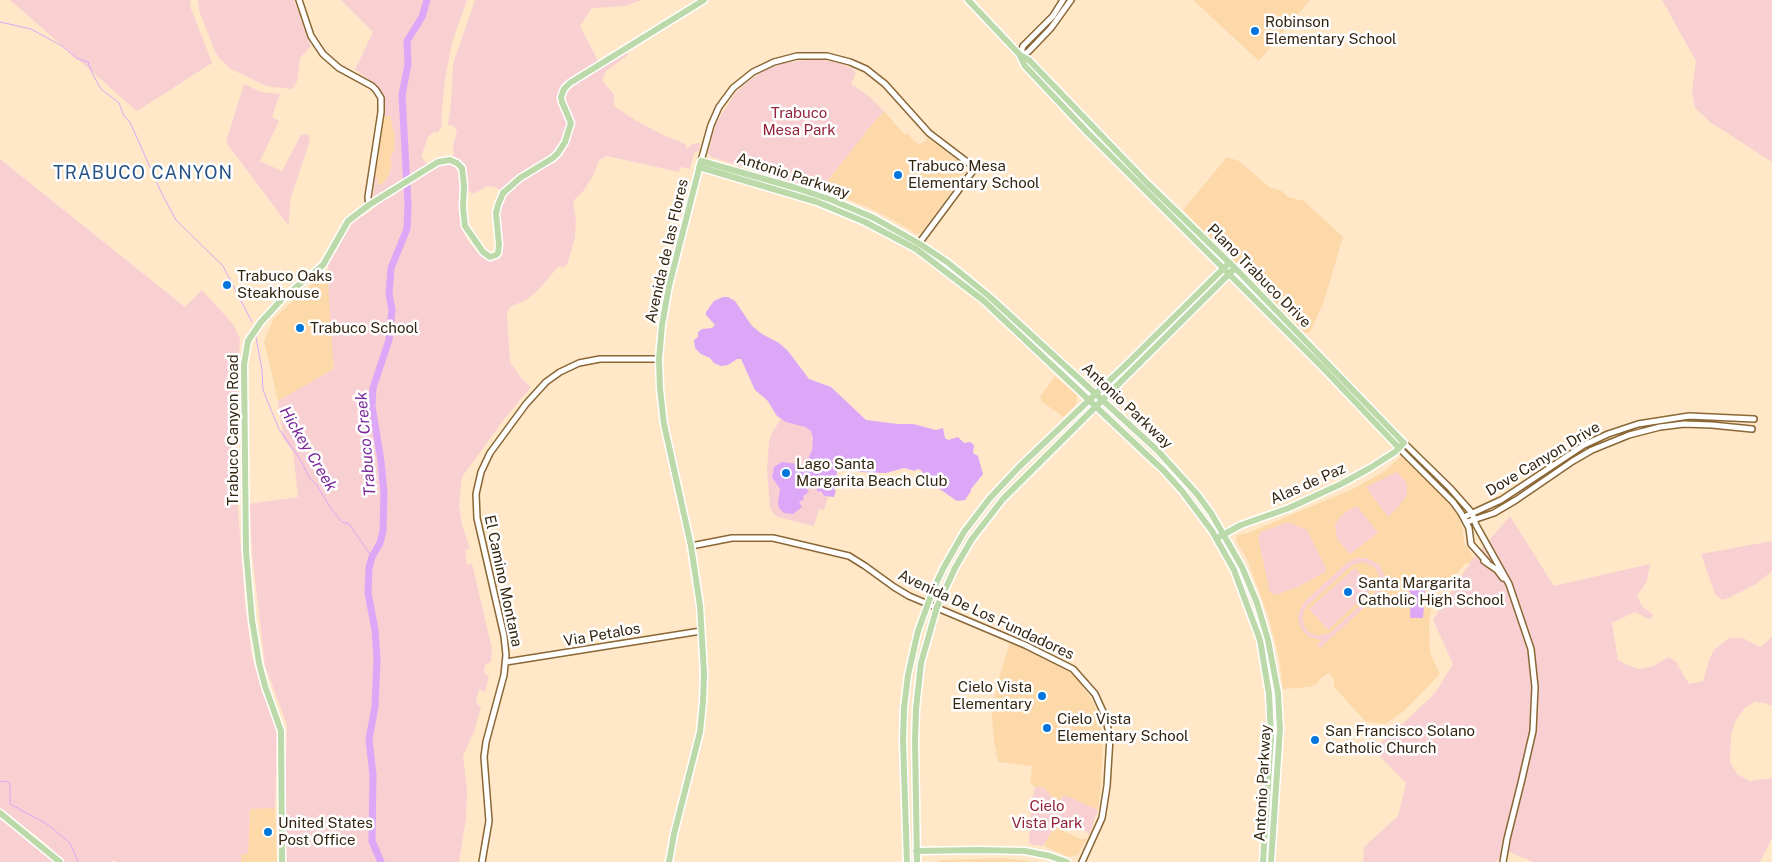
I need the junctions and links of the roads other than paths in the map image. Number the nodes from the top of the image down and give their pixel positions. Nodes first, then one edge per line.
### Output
1 (300, 0) edge
2 (704, 0) edge
3 (968, 0) edge
4 (1063, 0) edge
5 (1071, 0) edge
6 (1020, 55) junction
7 (700, 164) junction
8 (369, 205) junction
9 (918, 246) junction
10 (1229, 263) junction
11 (1235, 268) junction
12 (1223, 269) junction
13 (1229, 274) junction
14 (659, 359) junction
15 (1096, 393) junction
16 (1102, 399) junction
17 (1088, 400) junction
18 (1095, 406) junction
19 (1754, 419) dead end
20 (1752, 429) dead end
21 (1402, 445) junction
22 (1472, 513) junction
23 (1465, 519) junction
24 (1474, 520) junction
25 (1223, 534) junction
26 (1216, 538) junction
27 (691, 546) junction
28 (1512, 594) junction
29 (928, 603) junction
30 (937, 607) junction
31 (701, 631) junction
32 (506, 662) junction
33 (0, 813) edge
34 (916, 851) junction
35 (60, 862) edge
36 (282, 862) edge
37 (482, 862) edge
38 (669, 862) edge
39 (907, 862) edge
40 (917, 862) edge
41 (1067, 862) edge
42 (1082, 862) edge
43 (1262, 862) edge
44 (1271, 862) edge
45 (1503, 862) edge

1 - 8 street
2 - 8 main road, Trabuco Canyon Road
3 - 6 main road, Plano Trabuco Drive
4 - 6 street
5 - 6 street
6 - 10 main road, Plano Trabuco Drive
6 - 12 main road, Plano Trabuco Drive
7 - 9 main road, Antonio Parkway
7 - 9 street, Avenida de las Flores
7 - 14 main road, Avenida de las Flores
8 - 36 main road, Trabuco Canyon Road
9 - 15 main road, Antonio Parkway
9 - 17 main road, Antonio Parkway
10 - 11 main road, Plano Trabuco Drive
10 - 12 main road
11 - 13 main road
11 - 21 main road, Plano Trabuco Drive
12 - 13 main road, Plano Trabuco Drive
12 - 15 main road
13 - 16 main road
13 - 21 main road, Plano Trabuco Drive
14 - 27 main road, Avenida de las Flores
14 - 32 street, El Camino Montana
15 - 16 main road, Antonio Parkway
15 - 17 main road
16 - 18 main road
16 - 25 main road, Antonio Parkway
17 - 18 main road, Antonio Parkway
17 - 29 main road
18 - 26 main road, Antonio Parkway
18 - 30 main road
19 - 22 street, Dove Canyon Drive
20 - 24 street, Dove Canyon Drive
21 - 22 street, Plano Trabuco Drive
21 - 23 street, Plano Trabuco Drive
21 - 25 main road, Alas de Paz
22 - 23 street, Dove Canyon Drive
22 - 24 street, Plano Trabuco Drive
23 - 24 street, Dove Canyon Drive
23 - 28 street
24 - 28 street, Plano Trabuco Drive
25 - 26 main road, Alas de Paz
25 - 44 main road, Antonio Parkway
26 - 43 main road, Antonio Parkway
27 - 29 street, Avenida De Los Fundadores
27 - 31 main road, Avenida de las Flores
28 - 45 street
29 - 30 street, Avenida De Los Fundadores
29 - 39 main road
30 - 34 main road
30 - 42 street, Avenida De Los Fundadores
31 - 32 street, Via Petalos
31 - 38 main road, Avenida de las Flores
32 - 37 street, El Camino Montana
33 - 35 main road
34 - 40 main road
34 - 41 main road

